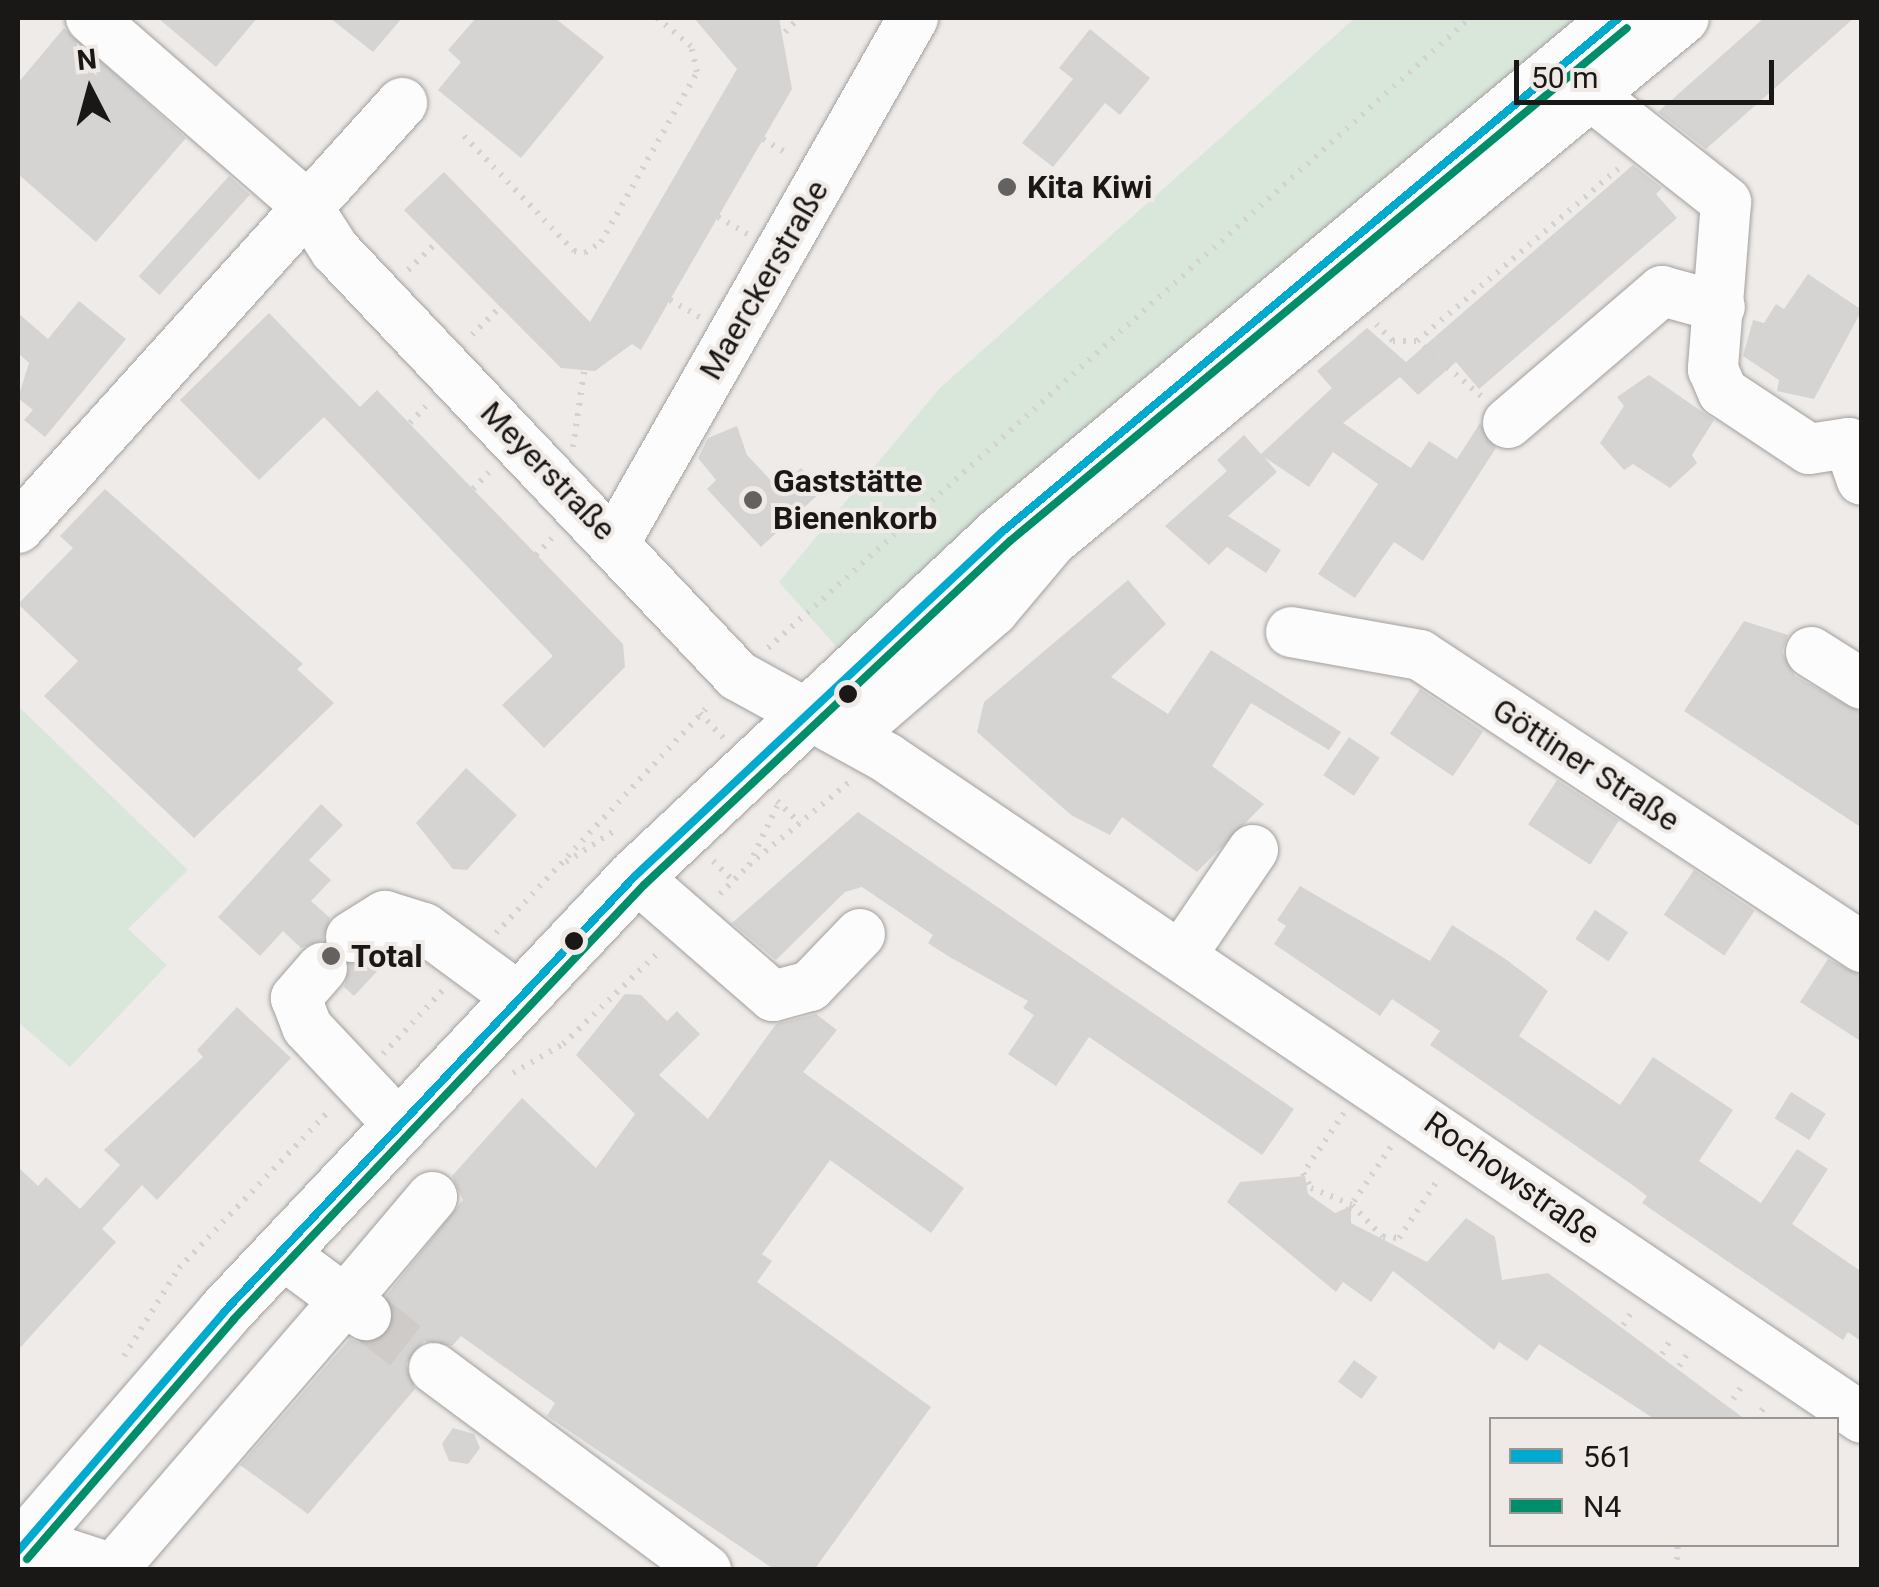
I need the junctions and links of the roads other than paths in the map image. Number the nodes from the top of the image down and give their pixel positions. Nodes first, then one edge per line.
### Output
1 (92, 18) edge
2 (1619, 18) edge
3 (1684, 18) edge
4 (902, 22) edge
5 (1566, 99) junction
6 (402, 103) dead end
7 (306, 206) junction
8 (1720, 307) junction
9 (1508, 423) road end
10 (1857, 449) edge
11 (18, 528) edge
12 (615, 542) junction
13 (1291, 632) dead end
14 (1811, 652) dead end
15 (1862, 684) edge
16 (828, 727) junction
17 (1253, 850) dead end
18 (634, 876) junction
19 (860, 934) dead end
20 (1862, 947) edge
21 (1182, 954) junction
22 (518, 997) junction
23 (398, 1124) junction
24 (432, 1197) dead end
25 (280, 1252) junction
26 (355, 1308) junction
27 (434, 1368) tunnel mouth
28 (1862, 1418) edge
29 (26, 1540) edge
30 (706, 1570) edge

1 - 7 street, Meyerstraße
2 - 5 main road
3 - 5 street
4 - 12 street, Maerckerstraße
5 - 8 street
5 - 16 main road
6 - 7 street
7 - 11 street
7 - 12 street, Meyerstraße
8 - 9 street
8 - 10 street
12 - 16 street, Meyerstraße
13 - 20 street, Göttiner Straße
14 - 15 street
16 - 18 main road
16 - 21 street, Rochowstraße
17 - 21 street
18 - 19 street
18 - 22 main road
21 - 28 street, Rochowstraße
22 - 23 main road
22 - 23 street
23 - 25 main road
24 - 26 street
25 - 26 street
25 - 29 main road
26 - 29 street
27 - 30 street

